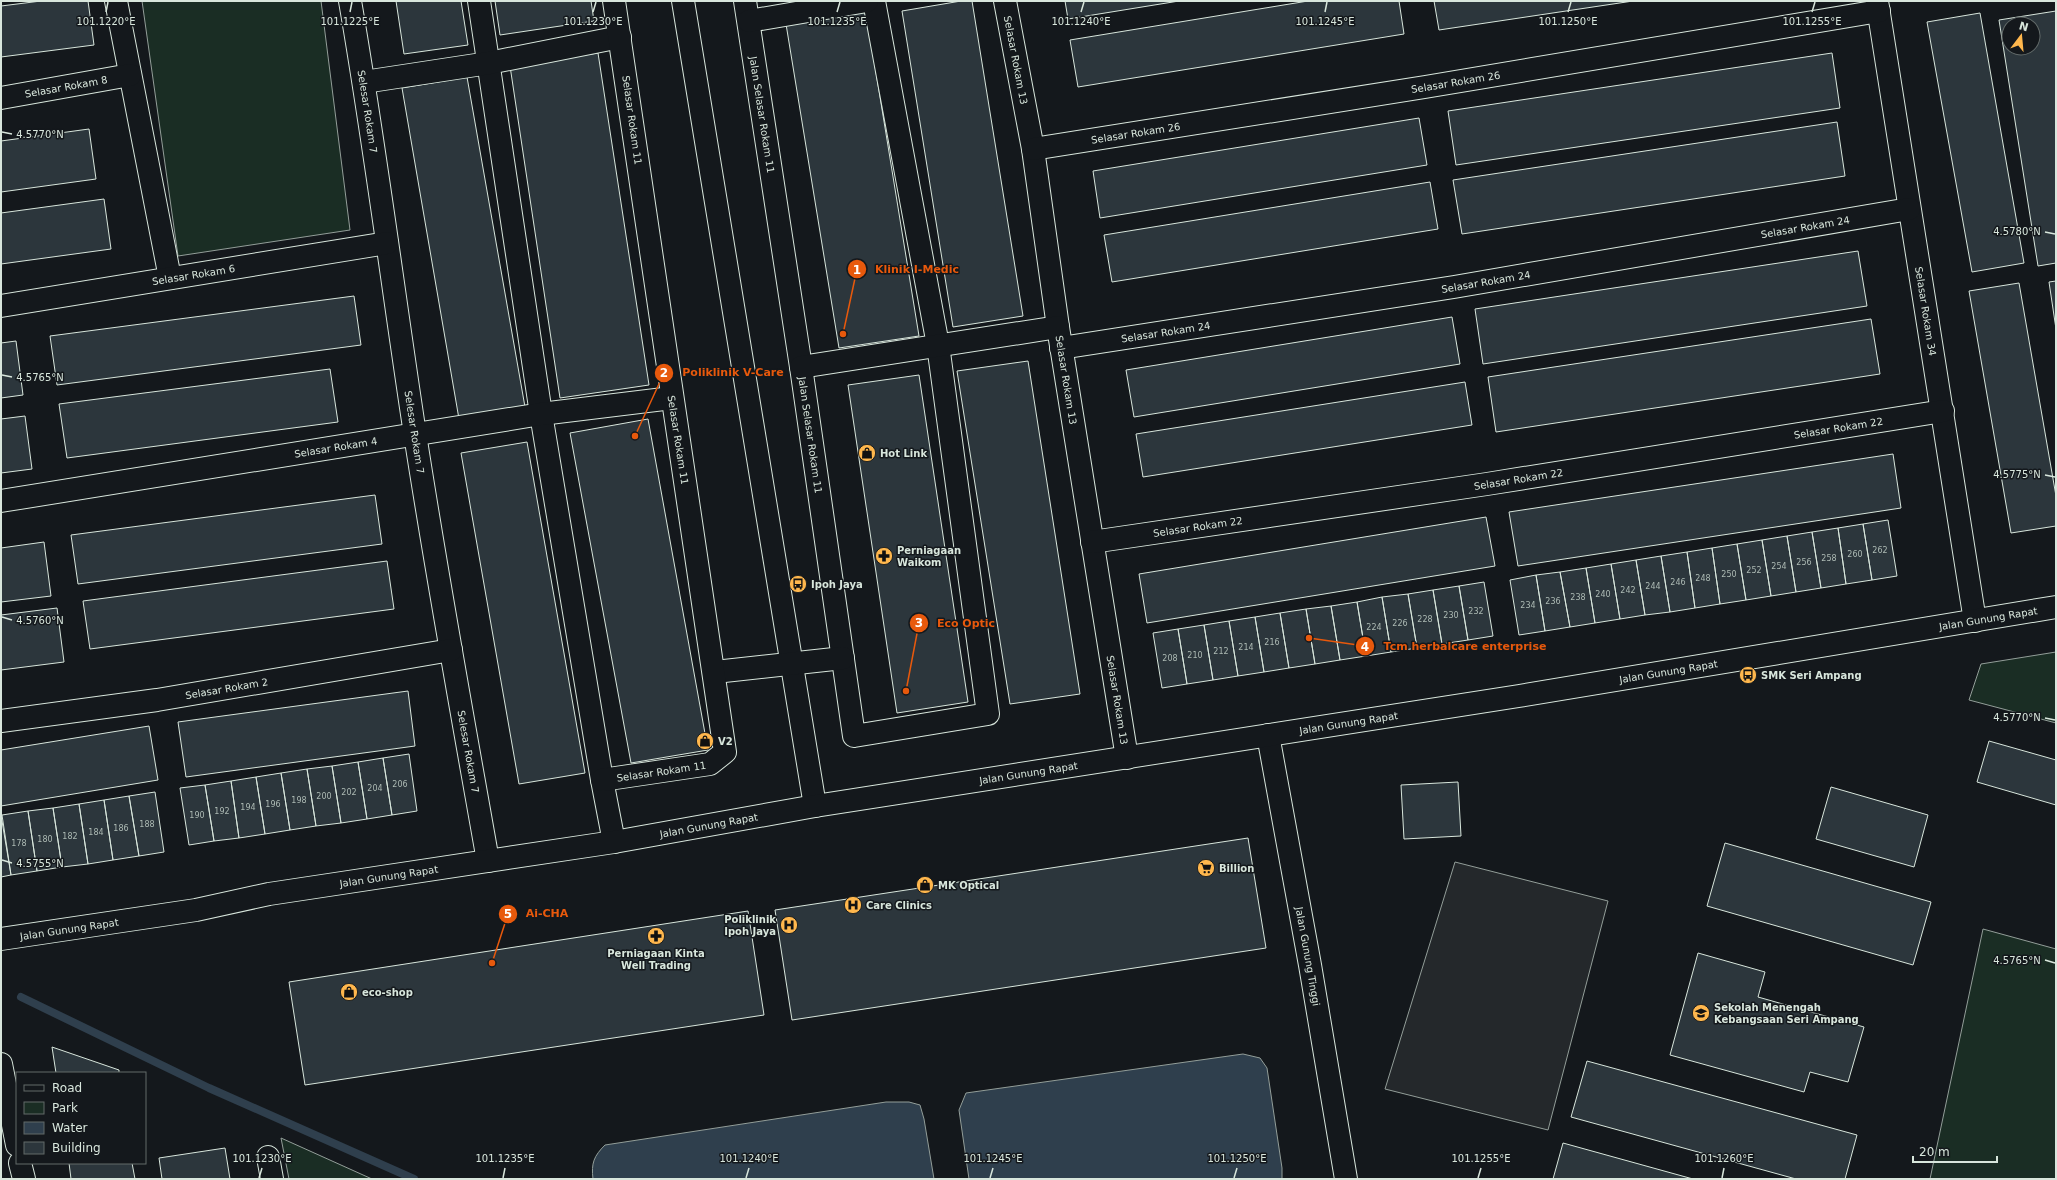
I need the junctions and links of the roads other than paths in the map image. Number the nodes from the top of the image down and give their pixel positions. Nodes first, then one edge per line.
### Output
1 (116, 1) edge
2 (350, 1) edge
3 (479, 1) edge
4 (614, 1) edge
5 (683, 1) edge
6 (867, 1) edge
7 (874, 1) edge
8 (1005, 1) edge
9 (1878, 6) edge
10 (747, 11) edge
11 (620, 37) junction
12 (489, 63) junction
13 (130, 74) junction
14 (364, 82) junction
15 (1, 98) edge
16 (1033, 149) junction
17 (1909, 209) junction
18 (387, 243) junction
19 (170, 278) junction
20 (1, 306) edge
21 (1060, 338) junction
22 (938, 345) junction
23 (801, 367) junction
24 (672, 398) junction
25 (1943, 411) junction
26 (541, 414) junction
27 (416, 436) junction
28 (1, 501) edge
29 (1092, 542) junction
30 (2056, 607) edge
31 (1976, 621) junction
32 (451, 650) junction
33 (843, 658) junction
34 (792, 665) junction
35 (715, 672) junction
36 (1, 721) edge
37 (1268, 734) junction
38 (1127, 758) junction
39 (602, 780) junction
40 (815, 806) junction
41 (614, 842) junction
42 (488, 861) junction
43 (1, 939) edge
44 (1, 1064) edge
45 (16, 1140) edge
46 (268, 1157) dead end
47 (20, 1164) edge
48 (24, 1179) edge
49 (272, 1179) edge
50 (1346, 1179) edge

1 - 13 street
2 - 14 street, Selesar Rokam 7
3 - 12 street
4 - 11 street, Selasar Rokam 11
5 - 34 street
6 - 10 street
7 - 22 street
8 - 16 street, Selasar Rokam 13
9 - 16 street, Selasar Rokam 26
9 - 17 street, Selasar Rokam 34
10 - 23 street, Jalan Selasar Rokam 11
11 - 12 street
11 - 24 street, Selasar Rokam 11
12 - 14 street
12 - 26 street
13 - 15 street, Selasar Rokam 8
13 - 19 street
14 - 18 street, Selesar Rokam 7
16 - 21 street, Selasar Rokam 13
17 - 21 street, Selasar Rokam 24
17 - 25 street, Selasar Rokam 34
18 - 19 street, Selasar Rokam 6
18 - 27 street, Selesar Rokam 7
19 - 20 street, Selasar Rokam 6
21 - 22 street, Selasar Rokam 24
21 - 29 street, Selasar Rokam 13
22 - 23 street, Selasar Rokam 24
22 - 33 street, Jalan Selasar Rokam 11
23 - 33 street, Jalan Selasar Rokam 11
24 - 26 street, Selasar Rokam 4
24 - 35 street, Selasar Rokam 11
25 - 29 street, Selasar Rokam 22
25 - 31 street, Selasar Rokam 34
26 - 27 street, Selasar Rokam 4
26 - 39 street
27 - 28 street, Selasar Rokam 4
27 - 32 street, Selesar Rokam 7
29 - 38 street, Selasar Rokam 13
30 - 31 street, Jalan Gunung Rapat
31 - 37 street, Jalan Gunung Rapat
32 - 36 street, Selasar Rokam 2
32 - 42 street, Selesar Rokam 7
33 - 34 street
34 - 35 street
34 - 40 street
35 - 39 street, Selasar Rokam 11
37 - 38 street, Jalan Gunung Rapat
37 - 50 street, Jalan Gunung Tinggi
38 - 40 street, Jalan Gunung Rapat
39 - 41 street
40 - 41 street, Jalan Gunung Rapat
41 - 42 street, Jalan Gunung Rapat
42 - 43 street, Jalan Gunung Rapat
44 - 45 street
46 - 49 street
47 - 48 street

